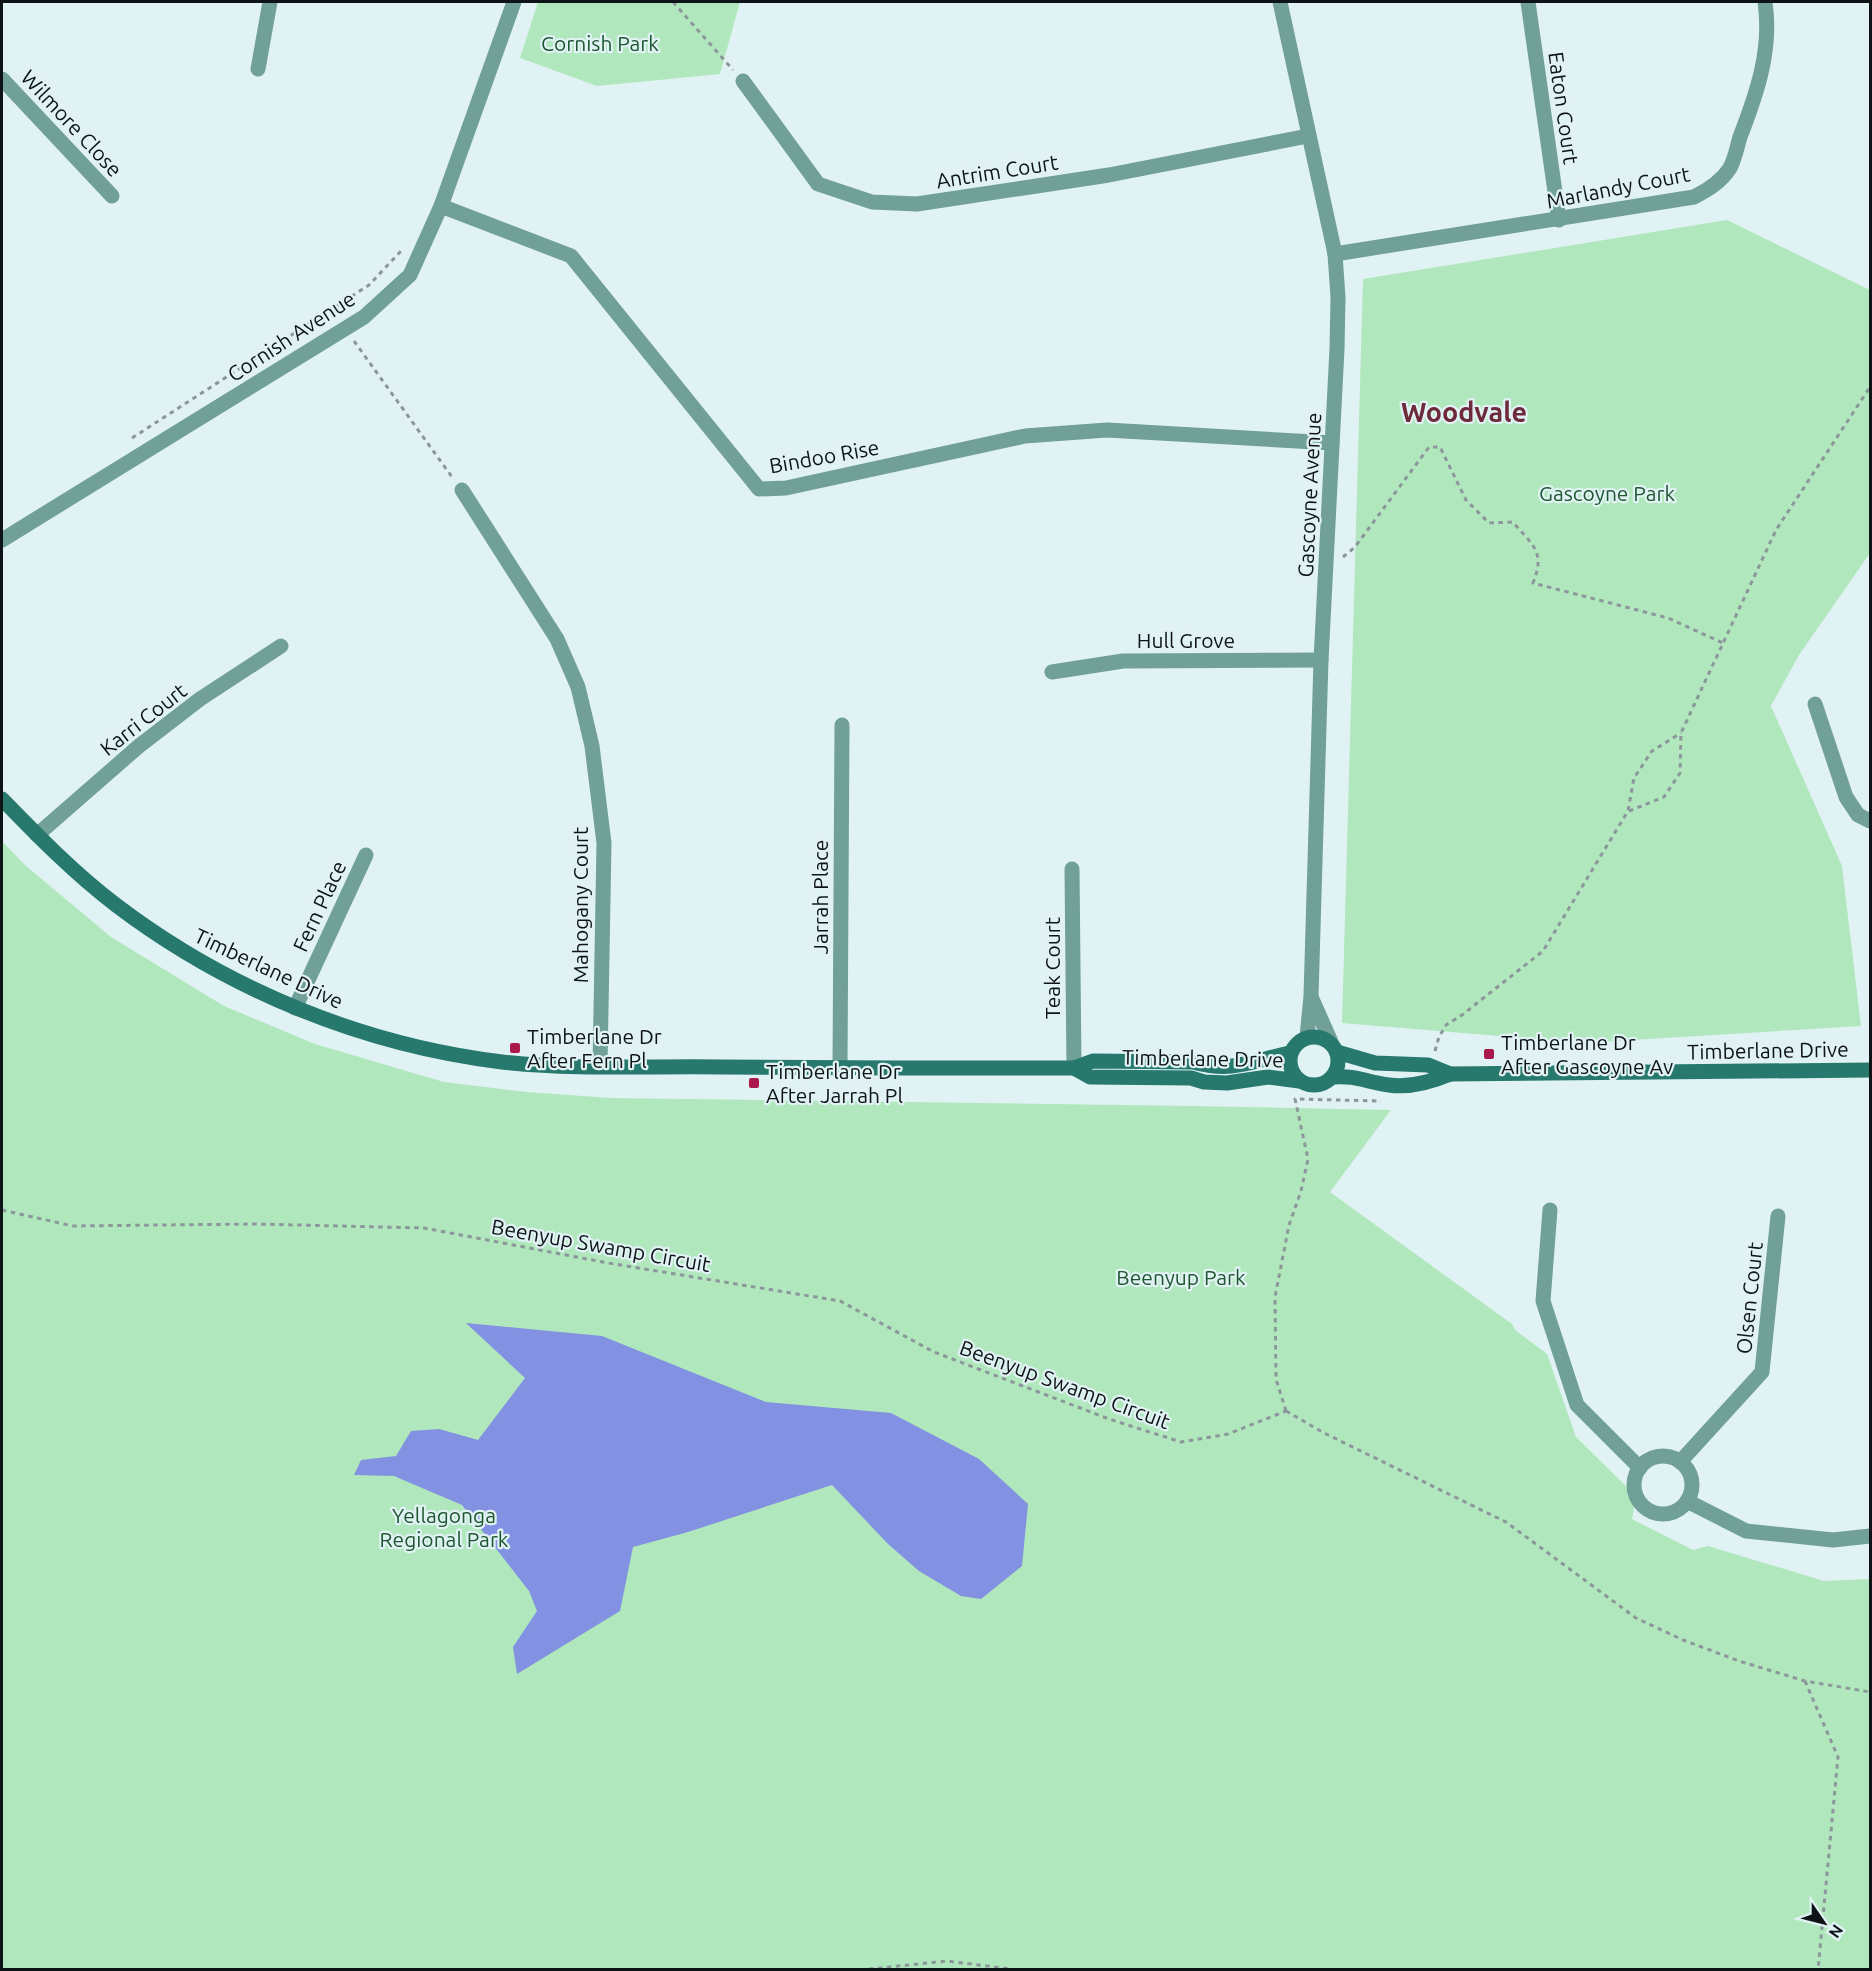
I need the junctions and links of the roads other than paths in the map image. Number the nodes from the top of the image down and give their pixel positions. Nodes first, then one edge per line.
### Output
1 (270, 2) edge
2 (514, 2) edge
3 (1280, 2) edge
4 (1528, 2) edge
5 (1765, 2) edge
6 (258, 69) dead end
7 (2, 79) edge
8 (742, 81) road end
9 (1308, 136) junction
10 (112, 196) dead end
11 (441, 206) junction
12 (1559, 220) junction
13 (1335, 254) junction
14 (1332, 443) junction
15 (462, 490) road end
16 (2, 540) edge
17 (282, 646) dead end
18 (1321, 660) junction
19 (1052, 672) dead end
20 (1815, 704) dead end
21 (842, 725) dead end
22 (2, 799) edge
23 (1870, 821) edge
24 (37, 835) junction
25 (366, 855) dead end
26 (1072, 869) dead end
27 (1311, 996) junction
28 (295, 1008) junction
29 (1307, 1037) junction
30 (1334, 1048) junction
31 (1290, 1053) junction
32 (600, 1066) junction
33 (840, 1068) junction
34 (1074, 1068) junction
35 (1870, 1070) edge
36 (1450, 1074) junction
37 (1332, 1077) junction
38 (1299, 1081) junction
39 (1550, 1210) dead end
40 (1778, 1216) dead end
41 (1680, 1462) junction
42 (1640, 1468) junction
43 (1687, 1501) junction
44 (1870, 1536) edge

1 - 6 street
2 - 11 street, Cornish Avenue
3 - 9 street, Gascoyne Avenue
4 - 12 street, Eaton Court
5 - 12 street, Marlandy Court
7 - 10 street, Wilmore Close
8 - 9 street, Antrim Court
9 - 13 street, Gascoyne Avenue
11 - 14 street, Bindoo Rise
11 - 16 street, Cornish Avenue
12 - 13 street, Marlandy Court
13 - 14 street, Gascoyne Avenue
14 - 18 street, Gascoyne Avenue
15 - 32 street, Mahogany Court
17 - 24 street, Karri Court
18 - 19 street, Hull Grove
18 - 27 street, Gascoyne Avenue
20 - 23 street
21 - 33 street, Jarrah Place
22 - 24 street, Timberlane Drive
24 - 28 street, Timberlane Drive
25 - 28 street, Fern Place
26 - 34 street, Teak Court
27 - 29 street, Gascoyne Avenue
27 - 30 street, Gascoyne Avenue
28 - 32 street, Timberlane Drive
29 - 30 street
29 - 31 street
30 - 36 street, Timberlane Drive
30 - 37 street
31 - 34 street, Timberlane Drive
31 - 38 street
32 - 33 street, Timberlane Drive
33 - 34 street, Timberlane Drive
34 - 38 street, Timberlane Drive
35 - 36 street, Timberlane Drive
36 - 37 street, Timberlane Drive
37 - 38 street
39 - 42 street
40 - 41 street, Olsen Court
41 - 42 street
41 - 43 street
42 - 43 street
43 - 44 street

